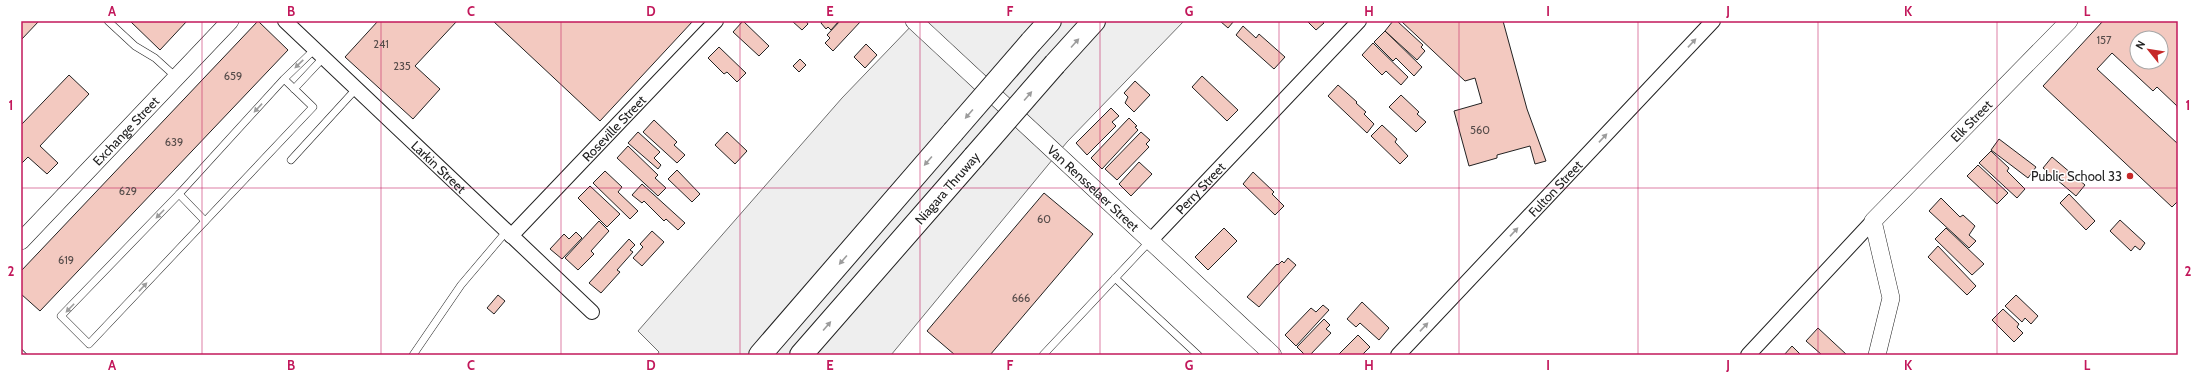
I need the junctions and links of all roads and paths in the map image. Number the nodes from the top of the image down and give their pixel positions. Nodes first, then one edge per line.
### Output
1 (108, 21) edge
2 (230, 21) edge
3 (285, 21) edge
4 (716, 21) edge
5 (914, 21) edge
6 (1050, 21) edge
7 (1094, 21) edge
8 (1359, 21) edge
9 (1713, 21) edge
10 (2069, 21) edge
11 (319, 54) junction
12 (176, 77) junction
13 (284, 79) junction
14 (294, 89) junction
15 (356, 89) junction
16 (291, 160) dead end
17 (179, 194) junction
18 (1873, 220) junction
19 (205, 221) junction
20 (509, 234) junction
21 (21, 241) edge
22 (1150, 241) junction
23 (1115, 278) junction
24 (592, 312) dead end
25 (414, 355) edge
26 (760, 355) edge
27 (801, 355) edge
28 (1043, 355) edge
29 (1198, 355) edge
30 (1273, 355) edge
31 (1398, 355) edge
32 (1748, 355) edge
33 (1877, 355) edge

1 - 12 lane
2 - 12 street, Exchange Street
3 - 11 street, Larkin Street
4 - 20 street, Roseville Street
5 - 22 street, Van Rensselaer Street
6 -> 26 highway, bridge
27 -> 7 highway, Niagara Thruway, bridge
8 - 22 street, Perry Street
31 -> 9 street, Fulton Street
10 - 18 street, Elk Street
11 -> 13 lane
11 - 14 lane
11 - 15 street, Larkin Street
12 - 21 street, Exchange Street
13 - 14 lane
13 -> 17 lane
14 - 19 lane
15 - 16 lane
15 - 20 street, Larkin Street
17 - 19 lane
17 -> 19 lane
18 - 32 street, Elk Street
18 - 33 street
20 - 24 street, Larkin Street
20 - 25 lane
22 - 23 lane, Perry Street
22 - 30 street, Van Rensselaer Street
23 - 28 lane, Perry Street
23 - 29 lane

